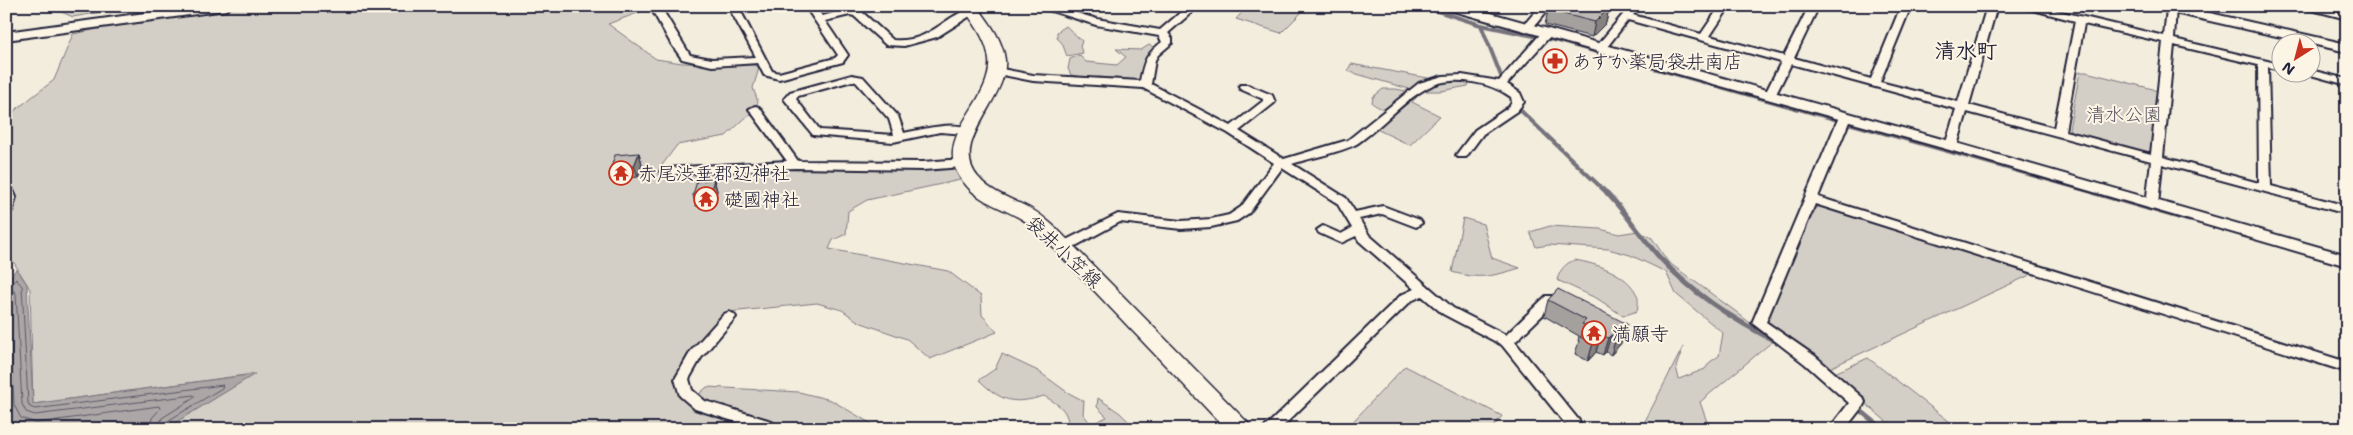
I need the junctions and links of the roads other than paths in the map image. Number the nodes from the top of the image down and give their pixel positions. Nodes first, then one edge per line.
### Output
1 (226, 6) edge
2 (661, 6) edge
3 (733, 6) edge
4 (810, 6) edge
5 (1041, 6) edge
6 (1194, 6) edge
7 (1451, 6) edge
8 (1546, 6) edge
9 (1635, 6) edge
10 (1725, 6) edge
11 (1814, 6) edge
12 (1906, 6) edge
13 (1992, 6) edge
14 (2022, 6) edge
15 (2301, 6) edge
16 (2167, 8) edge
17 (971, 9) edge
18 (2347, 16) edge
19 (1627, 17) junction
20 (820, 20) junction
21 (2080, 20) junction
22 (1527, 28) junction
23 (1162, 33) junction
24 (1546, 33) junction
25 (6, 36) edge
26 (1703, 38) junction
27 (2170, 41) junction
28 (2347, 48) edge
29 (1600, 49) junction
30 (762, 59) junction
31 (1788, 60) junction
32 (2263, 63) junction
33 (2270, 65) edge
34 (997, 71) junction
35 (2320, 76) edge
36 (2347, 82) edge
37 (1874, 84) junction
38 (1145, 85) junction
39 (1501, 85) junction
40 (1244, 87) dead end
41 (1770, 96) junction
42 (1962, 108) junction
43 (755, 109) dead end
44 (1845, 117) junction
45 (966, 131) junction
46 (1232, 131) junction
47 (2059, 133) junction
48 (900, 137) junction
49 (1951, 146) junction
50 (1462, 155) dead end
51 (2158, 160) junction
52 (962, 163) junction
53 (1282, 163) junction
54 (795, 164) junction
55 (666, 172) dead end
56 (6, 187) edge
57 (2265, 188) junction
58 (1811, 199) junction
59 (2152, 205) junction
60 (2347, 210) edge
61 (6, 211) edge
62 (1352, 216) junction
63 (1416, 223) dead end
64 (1359, 228) junction
65 (1323, 230) dead end
66 (1063, 247) junction
67 (2347, 261) edge
68 (1424, 289) junction
69 (1551, 299) edge
70 (728, 317) dead end
71 (1507, 342) junction
72 (2347, 367) edge
73 (1572, 422) dead end
74 (772, 429) edge
75 (1240, 429) edge
76 (1270, 429) edge
77 (1836, 429) edge

1 - 25 street
2 - 30 street
3 - 30 street
4 - 20 street
5 - 23 street
6 - 23 street
7 - 22 street
8 - 22 street
9 - 19 street
10 - 26 street
11 - 31 street
12 - 37 street
13 - 42 street
14 - 21 street
15 - 18 street
16 - 27 street
16 - 28 street
17 - 20 street
17 - 34 main road
19 - 26 street
19 - 29 street
20 - 30 street
21 - 27 street
21 - 47 street
22 - 24 street
23 - 38 street
24 - 29 street
24 - 39 street
26 - 31 street
27 - 32 street
27 - 51 street
29 - 41 street
31 - 37 street
31 - 41 street
32 - 33 street
32 - 57 street
34 - 38 street
34 - 45 main road
35 - 36 street
37 - 42 street
38 - 46 street
39 - 50 street
39 - 53 street
40 - 46 street
41 - 44 street
42 - 47 street
42 - 49 street
43 - 54 street
44 - 49 street
44 - 58 street
45 - 48 street
45 - 52 main road
46 - 53 street
47 - 51 street
48 - 48 street
49 - 59 street
51 - 57 street
51 - 59 street
52 - 54 street
52 - 66 main road, 袋井小笠線
53 - 62 street
53 - 66 street
54 - 55 street
56 - 61 street
57 - 60 street
58 - 72 street
58 - 77 street
59 - 67 street
62 - 63 street
62 - 64 street
64 - 65 street
64 - 68 street
66 - 75 main road, 袋井小笠線
68 - 71 street
68 - 76 street
69 - 71 street
70 - 74 street
71 - 73 street

